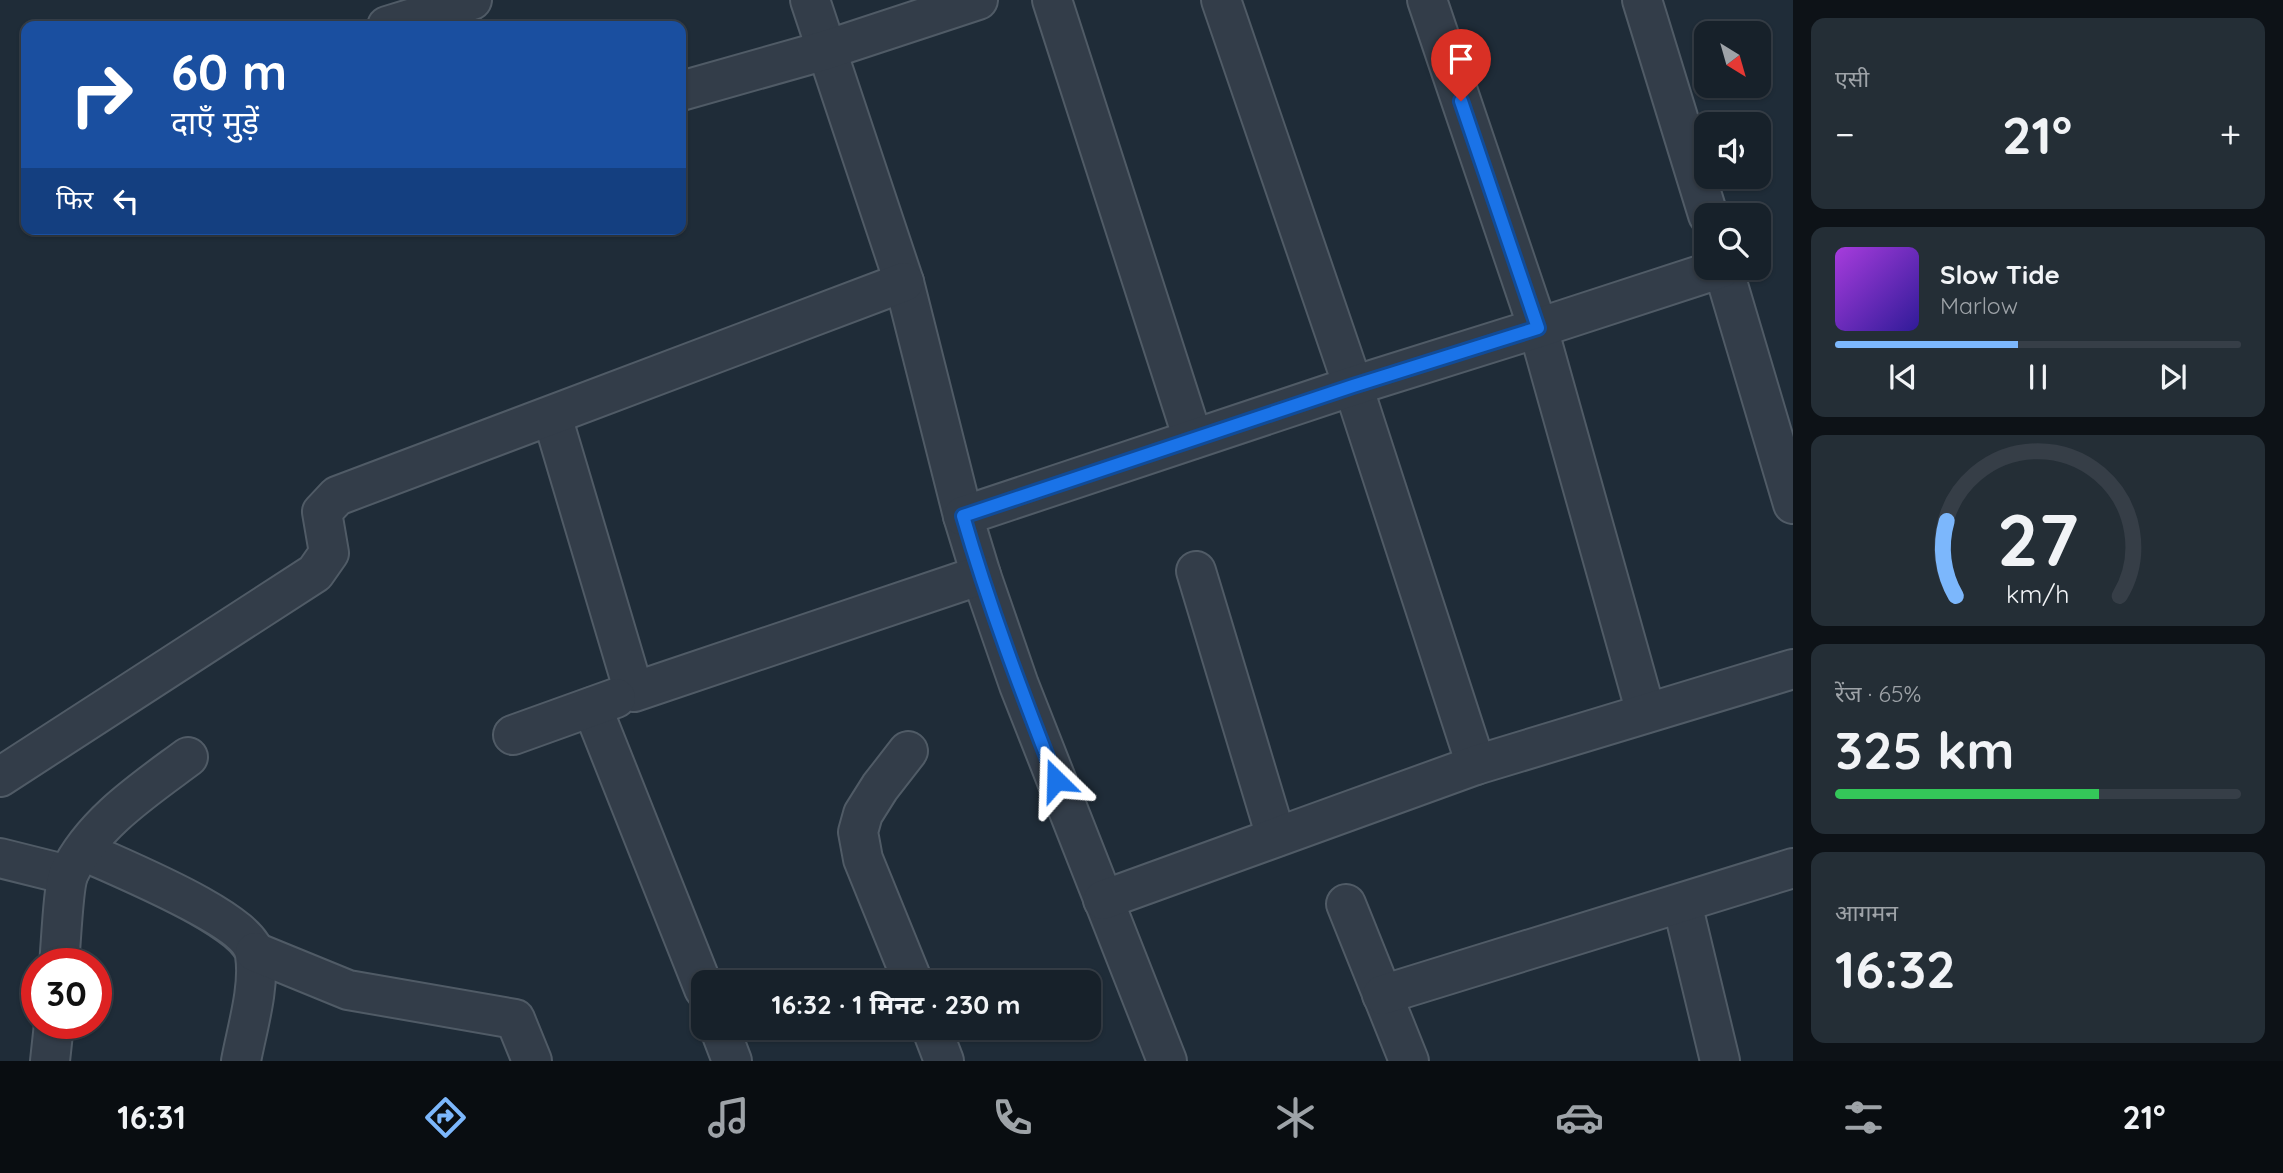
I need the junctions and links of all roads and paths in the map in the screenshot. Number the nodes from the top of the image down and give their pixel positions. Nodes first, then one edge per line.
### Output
1 (472, 0) edge
2 (810, 0) edge
3 (978, 0) edge
4 (1052, 0) edge
5 (1221, 0) edge
6 (1427, 0) edge
7 (1642, 0) edge
8 (403, 21) edge
9 (826, 50) junction
10 (686, 90) edge
11 (1703, 203) edge
12 (1694, 277) edge
13 (1727, 280) edge
14 (904, 282) junction
15 (1538, 328) junction
16 (1353, 386) junction
17 (552, 416) junction
18 (1193, 439) junction
19 (1793, 504) edge
20 (963, 516) junction
21 (1196, 571) dead end
22 (981, 575) junction
23 (1793, 669) edge
24 (634, 692) junction
25 (592, 707) junction
26 (1646, 713) junction
27 (513, 735) dead end
28 (908, 751) dead end
29 (188, 757) dead end
30 (1476, 765) junction
31 (0, 776) edge
32 (1276, 837) junction
33 (0, 858) edge
34 (76, 863) junction
35 (1793, 868) edge
36 (1103, 900) junction
37 (1682, 903) junction
38 (1346, 904) dead end
39 (63, 948) edge
40 (255, 952) junction
41 (696, 970) edge
42 (908, 970) edge
43 (1382, 995) junction
44 (52, 1039) edge
45 (724, 1040) edge
46 (936, 1040) edge
47 (50, 1061) edge
48 (241, 1061) edge
49 (532, 1061) edge
50 (732, 1061) edge
51 (944, 1061) edge
52 (1167, 1061) edge
53 (1409, 1061) edge
54 (1720, 1061) edge

1 - 8 street
2 - 9 street
3 - 9 street
4 - 18 street
5 - 16 street
6 - 15 street
7 - 11 street
9 - 10 street
9 - 14 street
12 - 15 street
13 - 19 street
14 - 17 street
14 - 20 street
15 - 16 street
15 - 26 street
16 - 18 street
16 - 30 street
17 - 24 street
17 - 31 street
18 - 20 street
20 - 22 street
21 - 32 street
22 - 24 street
22 - 36 street
23 - 26 street
24 - 25 street
25 - 27 street
25 - 41 street
26 - 30 street
28 - 42 street
29 - 34 street
30 - 32 street
32 - 36 street
33 - 34 street
34 - 39 street
34 - 40 street
35 - 37 street
36 - 52 street
37 - 43 street
37 - 54 street
38 - 43 street
40 - 48 street
40 - 49 street
43 - 53 street
44 - 47 street
45 - 50 street
46 - 51 street

